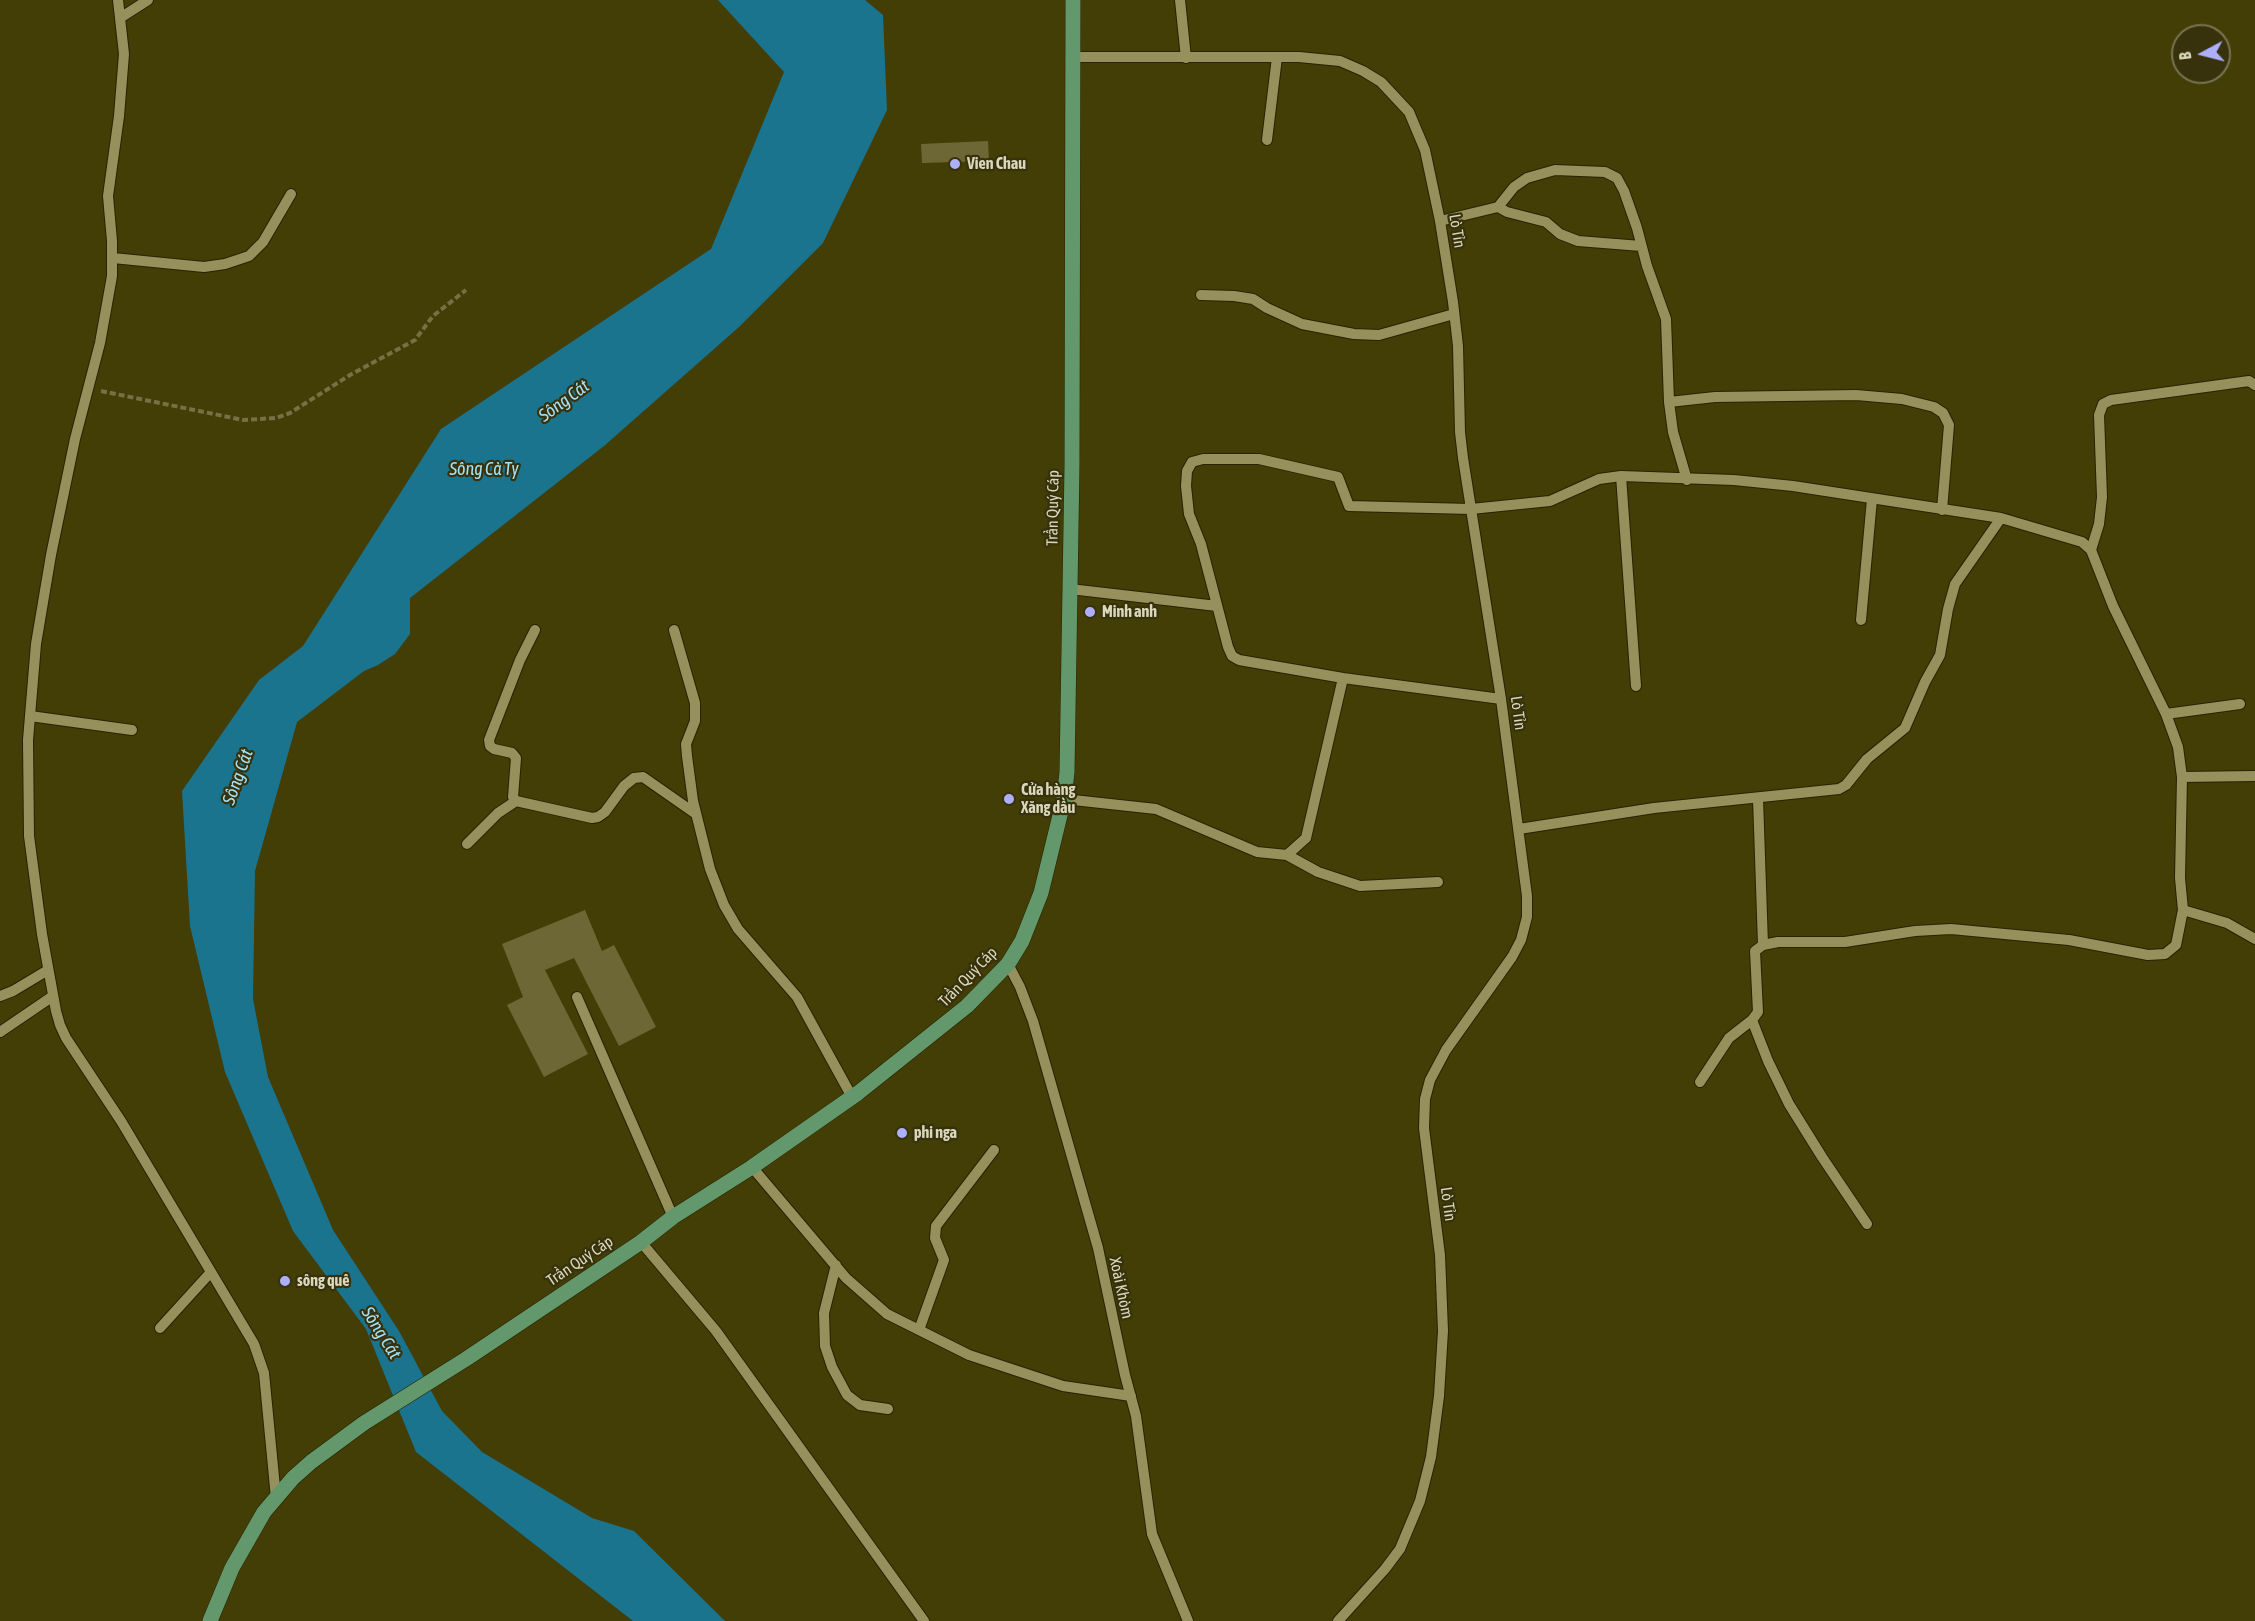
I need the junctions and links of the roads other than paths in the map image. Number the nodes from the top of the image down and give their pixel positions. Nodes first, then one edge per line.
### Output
1 (118, 0) edge
2 (148, 0) edge
3 (1073, 0) edge
4 (1180, 0) edge
5 (120, 18) junction
6 (1073, 57) junction
7 (1277, 57) junction
8 (1186, 58) junction
9 (1267, 140) dead end
10 (291, 194) dead end
11 (1498, 207) junction
12 (1440, 221) junction
13 (1641, 246) junction
14 (112, 258) junction
15 (1201, 295) dead end
16 (1454, 314) junction
17 (2255, 385) edge
18 (1669, 402) junction
19 (1621, 476) junction
20 (1687, 480) junction
21 (1872, 499) junction
22 (1472, 509) junction
23 (1941, 510) junction
24 (2001, 518) junction
25 (2091, 550) junction
26 (1070, 589) junction
27 (1217, 606) junction
28 (1861, 620) dead end
29 (535, 630) dead end
30 (674, 630) dead end
31 (1343, 678) junction
32 (1636, 686) dead end
33 (1501, 699) junction
34 (2240, 704) dead end
35 (2166, 714) junction
36 (30, 716) junction
37 (132, 730) dead end
38 (2255, 776) edge
39 (2182, 777) junction
40 (1758, 798) junction
41 (1064, 799) junction
42 (516, 801) junction
43 (696, 814) junction
44 (1519, 829) junction
45 (467, 844) dead end
46 (1287, 855) junction
47 (1438, 882) dead end
48 (2183, 910) junction
49 (2255, 939) edge
50 (1763, 945) junction
51 (1008, 964) junction
52 (48, 969) junction
53 (0, 996) edge
54 (53, 996) junction
55 (577, 997) dead end
56 (1752, 1020) junction
57 (0, 1032) edge
58 (1701, 1082) dead end
59 (852, 1097) junction
60 (994, 1150) dead end
61 (752, 1167) junction
62 (673, 1218) junction
63 (1867, 1224) dead end
64 (641, 1242) junction
65 (836, 1266) junction
66 (211, 1272) junction
67 (160, 1328) dead end
68 (919, 1330) junction
69 (1131, 1396) junction
70 (888, 1409) dead end
71 (276, 1498) junction
72 (210, 1621) edge
73 (924, 1621) edge
74 (1188, 1621) edge
75 (1338, 1621) edge

1 - 5 street
2 - 5 street
3 - 6 main road, Trần Quý Cáp
4 - 8 street
5 - 14 street
6 - 8 street, Lò Tỉn
6 - 26 main road, Trần Quý Cáp
7 - 8 street, Lò Tỉn
7 - 9 street
7 - 12 street, Lò Tỉn
10 - 14 street
11 - 12 street
11 - 13 street
11 - 13 street
12 - 16 street, Lò Tỉn
13 - 18 street
14 - 36 street
15 - 16 street
16 - 22 street, Lò Tỉn
17 - 25 street
18 - 20 street
18 - 23 street
19 - 20 street
19 - 22 street
19 - 32 street
20 - 21 street
21 - 23 street
21 - 28 street
22 - 27 street
22 - 33 street, Lò Tỉn
23 - 24 street
24 - 25 street
24 - 40 street
25 - 35 street
26 - 27 street
26 - 41 main road, Trần Quý Cáp
27 - 31 street
29 - 42 street
30 - 43 street
31 - 33 street
31 - 46 street
33 - 44 street, Lò Tỉn
34 - 35 street
35 - 39 street
36 - 37 street
36 - 52 street
38 - 39 street
39 - 48 street
40 - 44 street
40 - 50 street
41 - 46 street
41 - 51 main road, Trần Quý Cáp
42 - 43 street
42 - 45 street
43 - 59 street
44 - 75 street, Lò Tỉn
46 - 47 street
48 - 49 street
48 - 50 street
50 - 56 street
51 - 59 main road, Trần Quý Cáp
51 - 69 street, Xoài Khòm
52 - 53 street
52 - 54 street
54 - 57 street
54 - 66 street
55 - 62 street
56 - 58 street
56 - 63 street
59 - 61 main road, Trần Quý Cáp
60 - 68 street
61 - 62 main road, Trần Quý Cáp
61 - 65 street
62 - 64 main road, Trần Quý Cáp
64 - 71 main road, Trần Quý Cáp
64 - 73 street
65 - 68 street
65 - 70 street
66 - 67 street
66 - 71 street
68 - 69 street
69 - 74 street, Xoài Khòm
71 - 72 main road, Trần Quý Cáp

